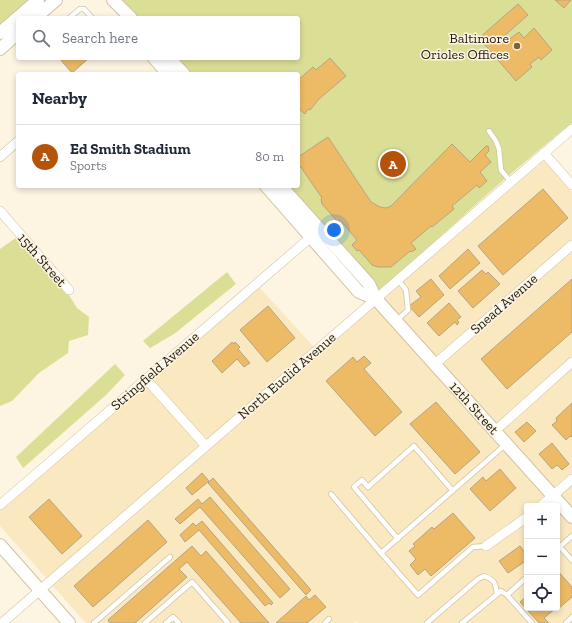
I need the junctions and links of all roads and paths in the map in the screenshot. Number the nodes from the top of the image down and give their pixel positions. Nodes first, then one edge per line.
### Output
1 (38, 0) edge
2 (56, 0) edge
3 (120, 9) edge
4 (20, 16) edge
5 (37, 16) edge
6 (71, 16) edge
7 (90, 16) edge
8 (129, 16) edge
9 (16, 19) edge
10 (0, 33) edge
11 (16, 35) edge
12 (0, 49) edge
13 (156, 60) edge
14 (171, 60) edge
15 (166, 72) edge
16 (182, 72) edge
17 (572, 129) edge
18 (489, 131) dead end
19 (16, 143) edge
20 (544, 153) junction
21 (0, 157) edge
22 (510, 182) junction
23 (572, 185) edge
24 (268, 188) edge
25 (283, 188) edge
26 (0, 212) edge
27 (311, 237) junction
28 (572, 244) edge
29 (398, 280) junction
30 (69, 290) dead end
31 (376, 299) junction
32 (396, 321) junction
33 (572, 362) edge
34 (435, 364) junction
35 (146, 379) junction
36 (496, 431) junction
37 (507, 444) junction
38 (206, 446) junction
39 (572, 478) edge
40 (453, 491) junction
41 (331, 494) dead end
42 (553, 496) junction
43 (545, 503) edge
44 (0, 505) edge
45 (572, 517) edge
46 (524, 519) edge
47 (572, 536) edge
48 (398, 539) junction
49 (0, 545) edge
50 (486, 546) joint
51 (560, 546) edge
52 (560, 550) edge
53 (381, 553) junction
54 (170, 557) dead end
55 (572, 560) edge
56 (524, 579) edge
57 (40, 590) junction
58 (497, 594) junction
59 (507, 595) junction
60 (572, 617) edge
61 (97, 622) edge
62 (2, 623) edge
63 (69, 623) edge
64 (144, 623) edge
65 (166, 623) edge
66 (179, 623) edge
67 (228, 623) edge
68 (427, 623) edge
69 (462, 623) edge
70 (532, 623) edge
71 (566, 623) edge

1 - 4 street
2 - 5 street
3 - 8 street
6 - 7 lane
9 - 10 street
11 - 12 street
13 - 15 street
14 - 16 street
17 - 20 street, North Euclid Avenue
18 - 22 lane
19 - 21 street
20 - 22 street, North Euclid Avenue
20 - 23 street
22 - 29 street, North Euclid Avenue
24 - 27 street, 12th Street
25 - 31 street, 12th Street
26 - 30 street, 15th Street
27 - 31 street, 12th Street
27 - 35 street, Stringfield Avenue
28 - 34 street, Snead Avenue
29 - 31 street, North Euclid Avenue
29 - 32 lane
31 - 32 street, 12th Street
31 - 38 street, North Euclid Avenue
32 - 34 street, 12th Street
33 - 36 street
34 - 36 street, 12th Street
35 - 38 street
35 - 44 street, Stringfield Avenue
36 - 37 street, 12th Street
37 - 40 lane
37 - 42 street, 12th Street
38 - 57 street, North Euclid Avenue
39 - 42 street
40 - 48 lane
40 - 48 lane
41 - 53 lane
42 - 43 street
42 - 45 street, 12th Street
46 - 50 street
47 - 51 lane
48 - 53 lane
49 - 57 street
50 - 53 lane
52 - 55 lane
54 - 61 lane
56 - 59 lane
57 - 62 street, North Euclid Avenue
57 - 63 street
58 - 59 lane
58 - 68 lane
58 - 69 lane
59 - 70 lane
60 - 71 lane
64 - 67 lane
65 - 66 lane

